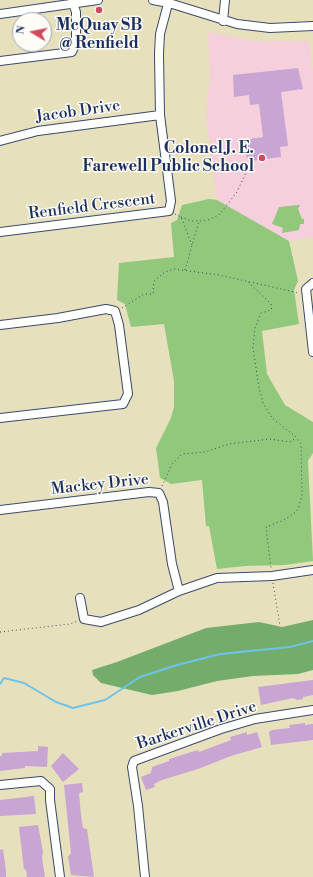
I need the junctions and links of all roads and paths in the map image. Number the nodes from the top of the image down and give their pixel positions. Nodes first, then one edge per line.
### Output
1 (98, 0) edge
2 (153, 0) edge
3 (225, 0) edge
4 (72, 1) edge
5 (169, 1) edge
6 (0, 14) edge
7 (223, 21) junction
8 (313, 26) edge
9 (0, 61) edge
10 (160, 115) junction
11 (0, 140) edge
12 (251, 162) dead end
13 (169, 211) junction
14 (181, 217) junction
15 (200, 221) junction
16 (0, 232) edge
17 (192, 246) junction
18 (185, 270) junction
19 (248, 282) junction
20 (313, 283) edge
21 (307, 295) junction
22 (116, 311) junction
23 (0, 325) edge
24 (313, 352) edge
25 (0, 418) edge
26 (296, 437) junction
27 (159, 494) junction
28 (0, 510) edge
29 (313, 570) edge
30 (272, 576) junction
31 (179, 591) junction
32 (80, 598) dead end
33 (84, 619) junction
34 (280, 626) dead end
35 (0, 632) edge
36 (313, 710) edge
37 (0, 785) edge
38 (60, 877) edge
39 (145, 877) edge

1 - 4 street
2 - 5 street
3 - 7 street
4 - 6 street
4 - 9 street
5 - 7 street
5 - 10 street, Renfield Crescent
7 - 8 street
10 - 11 street, Jacob Drive
10 - 13 street, Renfield Crescent
12 - 15 path
13 - 14 path
13 - 16 street, Renfield Crescent
14 - 15 path
14 - 17 path
15 - 17 path
17 - 18 path
18 - 19 path
18 - 22 path
19 - 21 path
19 - 26 path
20 - 21 street
21 - 24 street
22 - 23 street
22 - 25 street
26 - 27 path
26 - 30 path
27 - 28 street, Mackey Drive
27 - 31 street, Mackey Drive
29 - 30 street
30 - 31 street
30 - 34 path
31 - 33 street
32 - 33 street
33 - 35 path
36 - 39 street, Barkerville Drive
37 - 38 street

